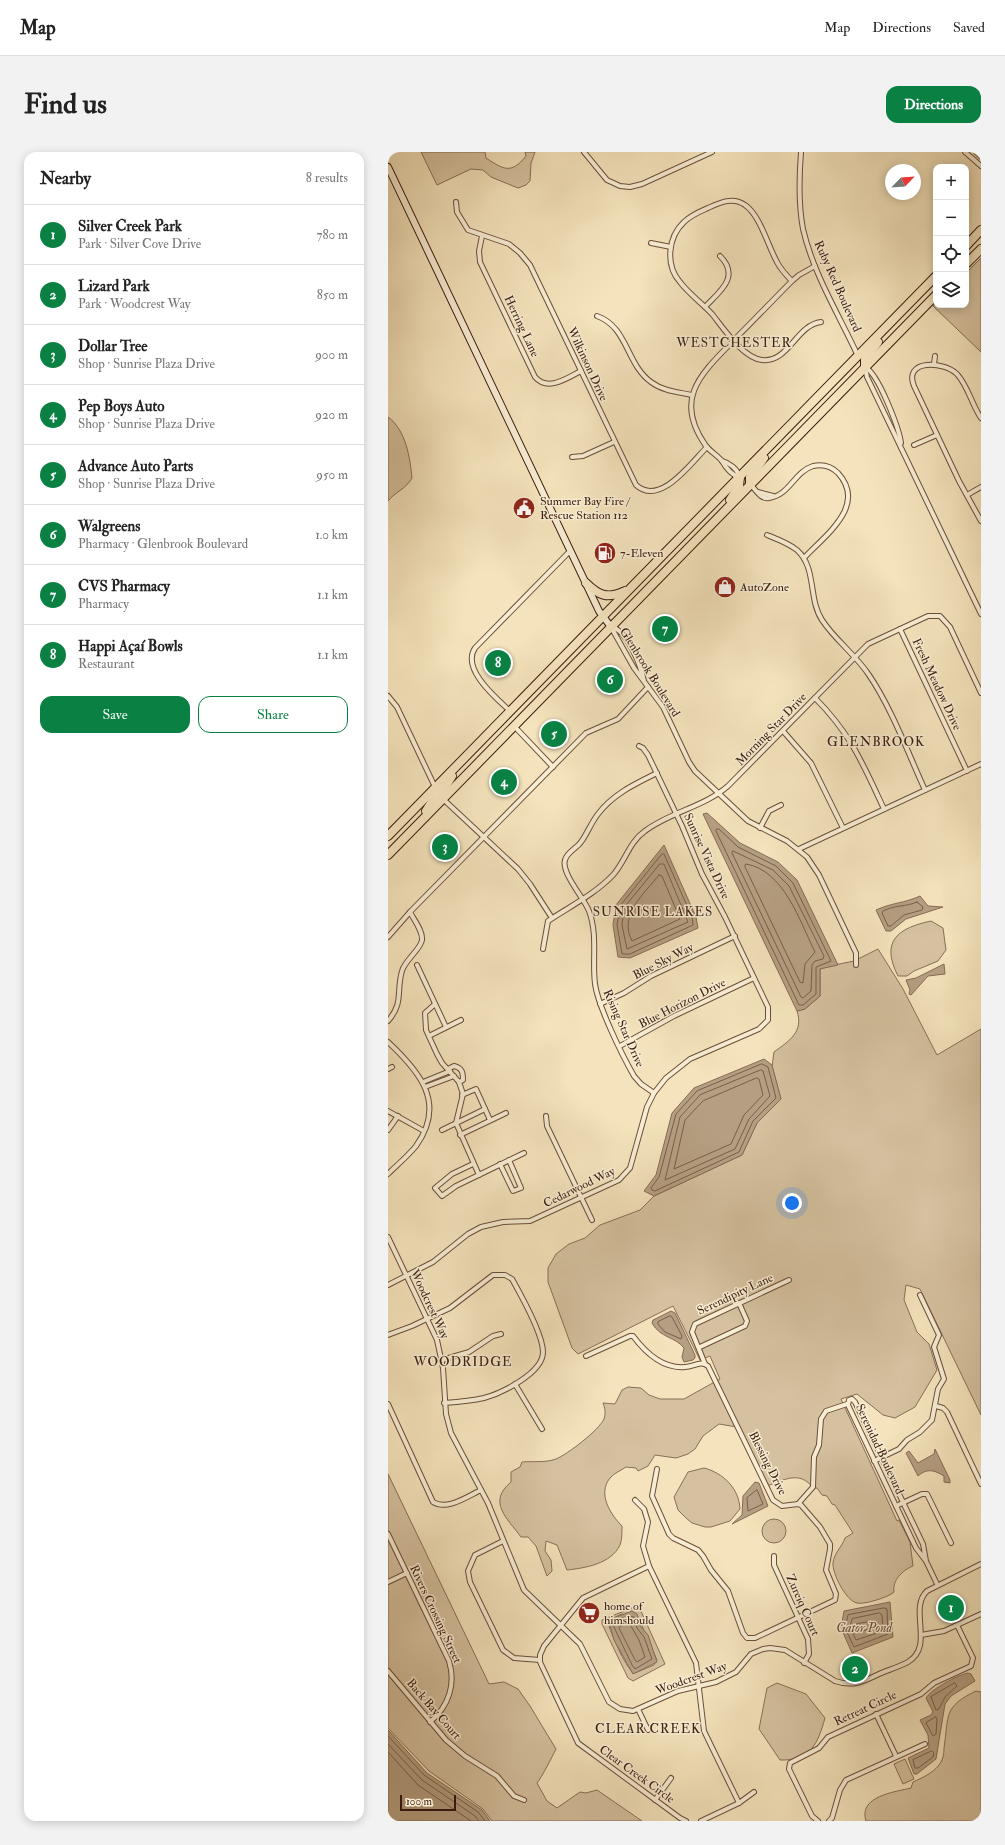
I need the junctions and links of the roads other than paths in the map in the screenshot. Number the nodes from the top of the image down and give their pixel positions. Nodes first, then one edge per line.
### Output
1 (584, 152) edge
2 (712, 152) edge
3 (801, 152) edge
4 (965, 152) edge
5 (976, 152) edge
6 (981, 157) edge
7 (981, 166) edge
8 (388, 167) edge
9 (456, 202) dead end
10 (981, 230) edge
11 (482, 236) junction
12 (650, 243) dead end
13 (969, 243) edge
14 (671, 247) junction
15 (981, 249) edge
16 (720, 256) dead end
17 (969, 261) edge
18 (815, 266) junction
19 (933, 279) edge
20 (792, 281) junction
21 (925, 288) junction
22 (933, 298) edge
23 (705, 307) junction
24 (597, 316) dead end
25 (821, 322) dead end
26 (734, 340) junction
27 (858, 356) junction
28 (935, 356) dead end
29 (934, 364) junction
30 (865, 367) junction
31 (581, 371) junction
32 (692, 395) junction
33 (883, 395) junction
34 (877, 398) junction
35 (811, 404) junction
36 (981, 418) edge
37 (937, 434) junction
38 (614, 442) junction
39 (914, 445) dead end
40 (901, 446) junction
41 (707, 447) junction
42 (572, 457) dead end
43 (740, 477) junction
44 (750, 485) junction
45 (981, 487) edge
46 (967, 495) junction
47 (721, 514) junction
48 (981, 521) edge
49 (767, 535) dead end
50 (570, 551) junction
51 (804, 558) junction
52 (586, 583) junction
53 (631, 588) junction
54 (981, 614) edge
55 (603, 617) junction
56 (611, 626) junction
57 (900, 629) junction
58 (855, 657) junction
59 (644, 681) junction
60 (648, 687) junction
61 (981, 693) edge
62 (388, 696) edge
63 (815, 698) junction
64 (510, 711) junction
65 (514, 726) junction
66 (783, 730) junction
67 (639, 746) dead end
68 (461, 761) junction
69 (981, 764) edge
70 (553, 767) junction
71 (967, 771) junction
72 (657, 773) junction
73 (436, 788) junction
74 (926, 790) junction
75 (719, 794) junction
76 (443, 798) junction
77 (781, 805) dead end
78 (884, 809) junction
79 (677, 815) junction
80 (417, 825) junction
81 (760, 828) junction
82 (843, 828) junction
83 (388, 836) edge
84 (483, 837) junction
85 (799, 849) junction
86 (388, 854) edge
87 (582, 898) junction
88 (410, 912) junction
89 (552, 918) junction
90 (735, 936) junction
91 (388, 937) edge
92 (543, 949) dead end
93 (856, 964) dead end
94 (417, 965) dead end
95 (754, 978) junction
96 (435, 1004) junction
97 (600, 1004) junction
98 (461, 1020) dead end
99 (388, 1021) edge
100 (446, 1028) junction
101 (429, 1036) junction
102 (388, 1042) edge
103 (620, 1046) junction
104 (449, 1070) junction
105 (454, 1076) junction
106 (423, 1082) junction
107 (459, 1082) junction
108 (425, 1087) junction
109 (654, 1093) junction
110 (462, 1095) junction
111 (485, 1109) junction
112 (388, 1111) edge
113 (506, 1113) dead end
114 (398, 1116) junction
115 (546, 1116) dead end
116 (490, 1120) junction
117 (456, 1125) junction
118 (388, 1130) edge
119 (442, 1130) dead end
120 (424, 1131) junction
121 (460, 1135) junction
122 (524, 1153) dead end
123 (509, 1160) junction
124 (473, 1164) junction
125 (500, 1164) junction
126 (388, 1174) edge
127 (479, 1175) junction
128 (581, 1198) junction
129 (592, 1220) dead end
130 (388, 1237) edge
131 (407, 1276) junction
132 (789, 1280) dead end
133 (388, 1285) edge
134 (920, 1294) dead end
135 (739, 1303) junction
136 (428, 1319) junction
137 (692, 1328) joint
138 (501, 1334) dead end
139 (388, 1335) edge
140 (700, 1348) junction
141 (586, 1356) dead end
142 (442, 1360) junction
143 (705, 1364) junction
144 (515, 1384) junction
145 (444, 1403) junction
146 (388, 1404) edge
147 (847, 1404) junction
148 (936, 1406) junction
149 (542, 1429) dead end
150 (882, 1458) junction
151 (874, 1461) junction
152 (657, 1469) dead end
153 (981, 1484) edge
154 (481, 1490) junction
155 (635, 1500) dead end
156 (903, 1502) junction
157 (798, 1504) junction
158 (896, 1506) junction
159 (388, 1534) edge
160 (503, 1541) junction
161 (951, 1543) dead end
162 (774, 1556) dead end
163 (926, 1561) junction
164 (981, 1564) edge
165 (649, 1566) junction
166 (407, 1573) junction
167 (388, 1582) edge
168 (937, 1584) junction
169 (981, 1614) edge
170 (799, 1618) junction
171 (561, 1625) junction
172 (957, 1625) junction
173 (921, 1635) junction
174 (540, 1660) junction
175 (804, 1662) junction
176 (388, 1671) edge
177 (698, 1686) junction
178 (638, 1709) junction
179 (876, 1714) junction
180 (430, 1722) junction
181 (648, 1730) dead end
182 (925, 1744) dead end
183 (896, 1756) junction
184 (671, 1778) dead end
185 (754, 1792) dead end
186 (524, 1800) dead end
187 (655, 1800) junction
188 (739, 1803) junction
189 (709, 1820) edge
190 (686, 1821) edge
191 (701, 1821) edge
192 (818, 1821) edge
193 (829, 1821) edge

1 - 2 street
3 - 18 street, Ruby Red Boulevard
4 - 7 street
5 - 6 street
8 - 50 main road
9 - 11 street, Wilkinson Drive
10 - 13 highway
11 - 31 street, Wilkinson Drive
11 - 31 street, Herring Lane
12 - 14 street
14 - 20 street
14 - 23 street
15 - 17 highway
16 - 23 street
18 - 20 street
18 - 27 street, Ruby Red Boulevard
19 - 21 highway
20 - 26 street
21 - 27 highway
21 - 30 highway
22 - 30 highway
23 - 26 street
24 - 32 street
25 - 26 street
26 - 32 street
27 - 35 highway
28 - 29 street
29 - 36 street
29 - 37 street
30 - 33 street
30 - 34 street
30 - 44 highway
31 - 38 street, Wilkinson Drive
32 - 41 street
33 - 34 street
33 - 40 street
34 - 40 street
35 - 43 highway
35 - 44 highway
37 - 39 street
37 - 46 street
38 - 41 street, Wilkinson Drive
38 - 42 street
40 - 54 street
41 - 43 street
43 - 47 highway
43 - 53 highway
44 - 47 highway
44 - 51 street
45 - 46 street
46 - 48 street
47 - 56 highway
49 - 51 street
50 - 52 main road
50 - 64 street
51 - 58 street
52 - 53 highway
52 - 55 main road
53 - 55 highway
55 - 56 main road
55 - 64 highway
56 - 59 street, Glenbrook Boulevard
56 - 59 street
56 - 65 highway
57 - 58 street, Morning Star Drive
57 - 61 street, Morning Star Drive
57 - 71 street, Fresh Meadow Drive
58 - 63 street, Morning Star Drive
58 - 74 street
59 - 60 street, Glenbrook Boulevard
60 - 70 street
60 - 75 street, Glenbrook Boulevard
62 - 73 street
63 - 66 street, Morning Star Drive
63 - 78 street
64 - 68 highway
65 - 70 street
65 - 76 highway
66 - 75 street, Morning Star Drive
66 - 82 street
67 - 72 street, Sunrise Vista Drive
68 - 73 highway
68 - 76 highway
69 - 71 street
70 - 84 street
71 - 74 street
72 - 79 street, Sunrise Vista Drive
72 - 87 street, Rising Star Drive
73 - 80 highway
73 - 83 highway
74 - 78 street
75 - 79 street, Morning Star Drive
75 - 81 street, Glenbrook Boulevard
76 - 80 highway
76 - 84 street
77 - 81 street
78 - 82 street
79 - 87 street, Morning Star Drive
79 - 90 street, Sunrise Vista Drive
80 - 86 highway
81 - 85 street, Glenbrook Boulevard
82 - 85 street
84 - 88 street
84 - 89 street
85 - 93 street, Glenbrook Boulevard
87 - 89 street, Morning Star Drive
87 - 97 street, Rising Star Drive
88 - 91 street
88 - 99 street
89 - 92 street
90 - 95 street, Sunrise Vista Drive
90 - 97 street, Blue Sky Way
94 - 96 street
95 - 103 street, Blue Horizon Drive
95 - 109 street, Cedarwood Way
96 - 100 street
96 - 101 street
97 - 103 street, Rising Star Drive
98 - 100 street
100 - 101 street
101 - 104 street
102 - 106 street
103 - 109 street, Rising Star Drive
104 - 105 street
104 - 106 street
104 - 107 street
105 - 107 street
105 - 108 street
106 - 108 street
107 - 110 street
108 - 120 street
109 - 128 street, Cedarwood Way
110 - 111 street
110 - 117 street
111 - 116 street
111 - 117 street
112 - 114 street
113 - 116 street
114 - 118 street
114 - 120 street
115 - 128 street
116 - 121 street
117 - 119 street
117 - 121 street
120 - 126 street
121 - 124 street
122 - 123 street
123 - 125 street
123 - 125 street
124 - 127 street
124 - 127 street
125 - 127 street
128 - 129 street
128 - 131 street, Cedarwood Way
130 - 131 street, Woodcrest Way
131 - 133 street, Cedarwood Way
131 - 136 street, Woodcrest Way
132 - 135 street, Serendipity Lane
134 - 148 street
135 - 137 street, Serendipity Lane
135 - 140 street
136 - 139 street
136 - 142 street, Woodcrest Way
136 - 144 street
137 - 140 street, Blessing Drive
138 - 142 street
140 - 143 street, Blessing Drive
141 - 143 street
142 - 145 street, Woodcrest Way
143 - 157 street, Blessing Drive
144 - 145 street
144 - 149 street
145 - 154 street, Woodcrest Way
146 - 154 street
147 - 150 street, Serenidad Boulevard
147 - 151 street, Serenidad Boulevard
147 - 157 street
148 - 150 street
148 - 153 street
150 - 151 street
150 - 156 street, Serenidad Boulevard
151 - 158 street, Serenidad Boulevard
152 - 170 street
154 - 160 street, Woodcrest Way
155 - 165 street
156 - 158 street
156 - 161 street
156 - 163 street, Serenidad Boulevard
157 - 170 street, Blessing Drive
158 - 163 street, Serenidad Boulevard
159 - 166 street, Rivers Crossing Street
160 - 171 street, Woodcrest Way
160 - 174 street
162 - 170 street, Zureiq Court
163 - 168 street, Serenidad Boulevard
164 - 168 street, Woodcrest Way
165 - 171 street
165 - 177 street
166 - 167 street
166 - 180 street, Rivers Crossing Street
168 - 173 street, Woodcrest Way
169 - 172 street
170 - 175 street, Zureiq Court
171 - 174 street
171 - 178 street, Woodcrest Way
172 - 173 street
172 - 179 street, Retreat Circle
173 - 175 street, Woodcrest Way
174 - 187 street, Clear Creek Circle
175 - 177 street, Woodcrest Way
176 - 180 street, Back Bay Court
177 - 178 street, Woodcrest Way
177 - 188 street
178 - 181 street
179 - 183 street
179 - 192 street, Retreat Circle
180 - 186 street, Back Bay Court
182 - 183 street
183 - 193 street
184 - 187 street
185 - 188 street
187 - 190 street, Clear Creek Circle
188 - 189 street
189 - 191 street

